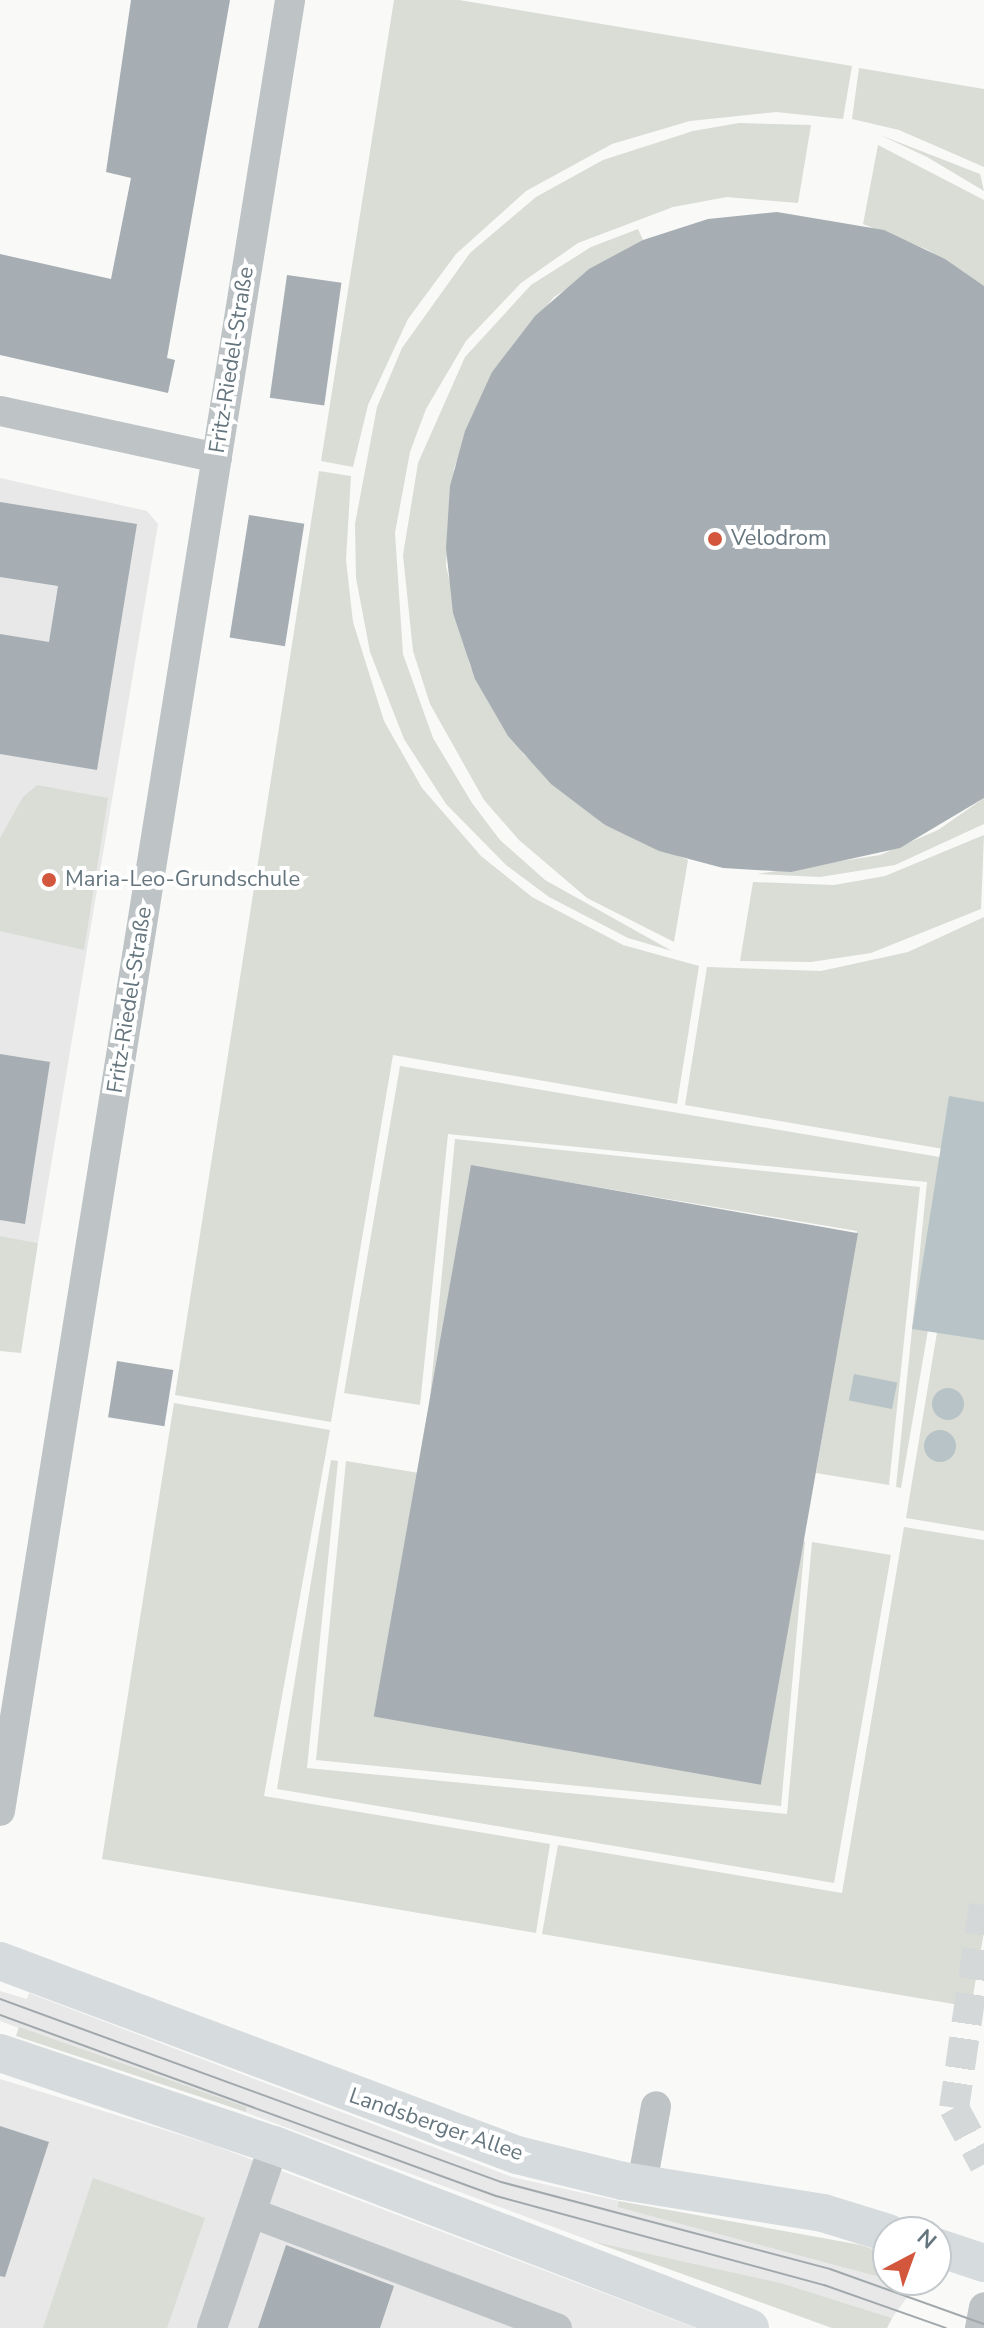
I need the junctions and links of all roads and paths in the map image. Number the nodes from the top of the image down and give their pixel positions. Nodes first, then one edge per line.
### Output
1 (290, 0) edge
2 (0, 411) edge
3 (217, 458) junction
4 (0, 1811) edge
5 (0, 1961) edge
6 (0, 2053) edge
7 (656, 2106) dead end
8 (274, 2145) junction
9 (642, 2184) junction
10 (252, 2213) junction
11 (872, 2228) edge
12 (952, 2252) edge
13 (984, 2263) edge
14 (984, 2307) edge
15 (212, 2328) edge
16 (557, 2328) edge
17 (750, 2328) edge
18 (980, 2328) edge

1 - 3 street, Fritz-Riedel-Straße
2 - 3 street
3 - 4 street, Fritz-Riedel-Straße
5 - 9 main road, Landsberger Allee
6 - 8 main road
7 - 9 street
8 - 10 street
8 - 17 main road
9 - 11 main road, Landsberger Allee
10 - 15 street
10 - 16 street
12 - 13 main road
14 - 18 street

